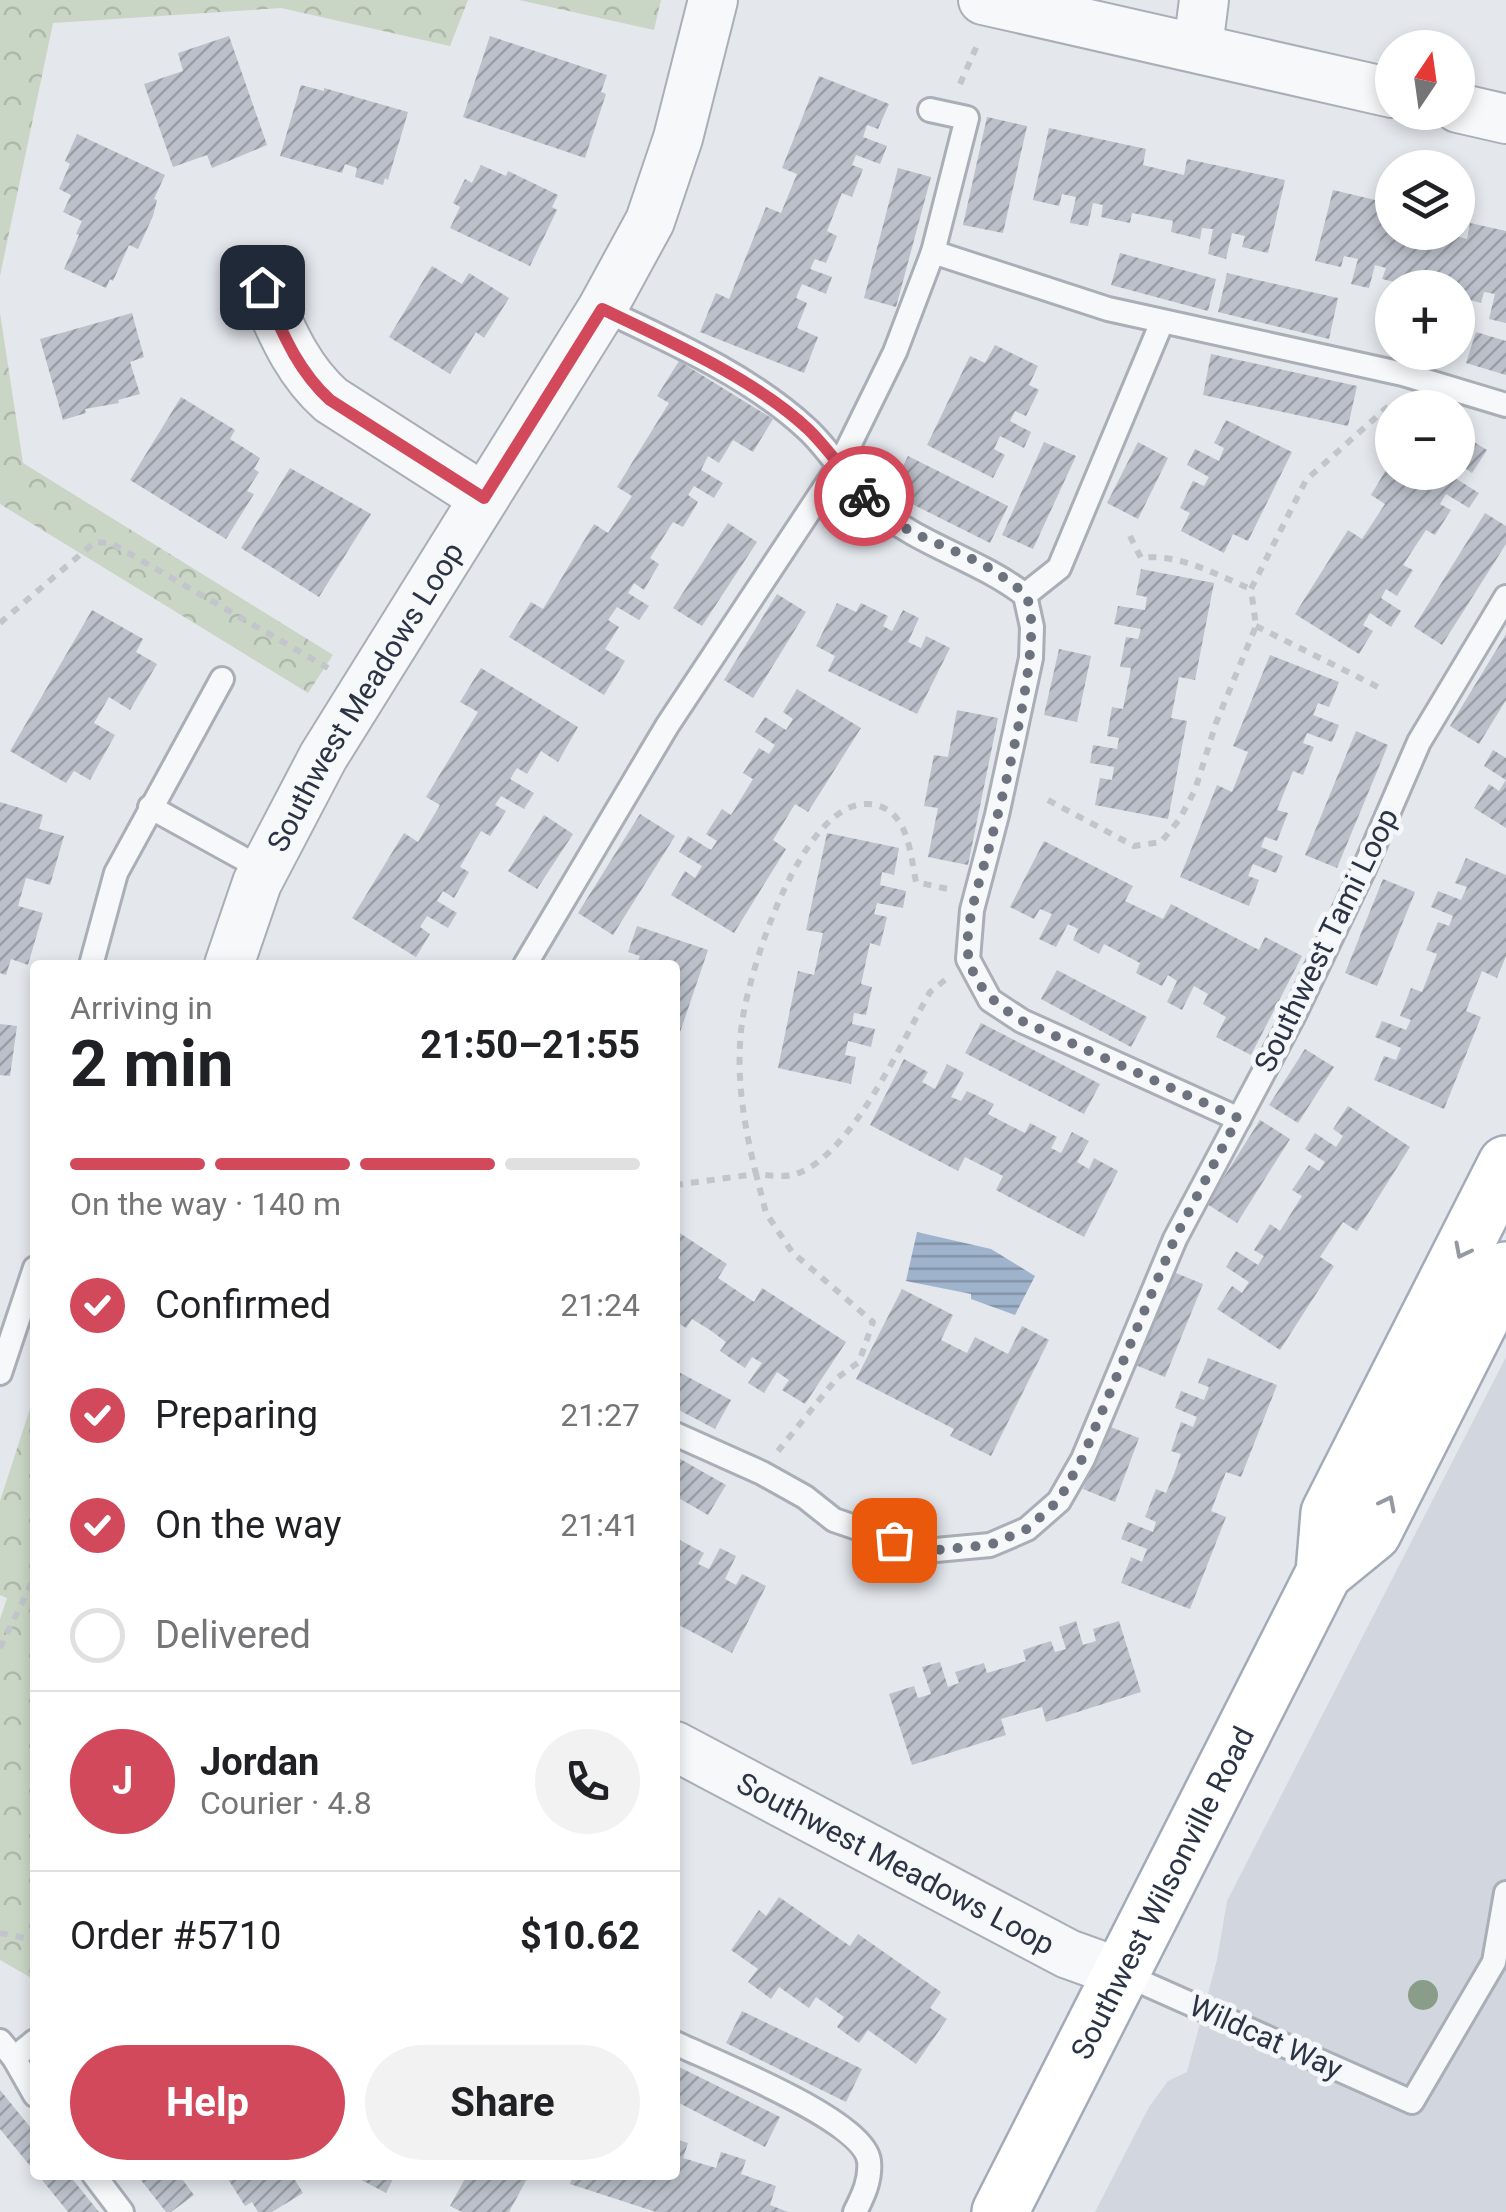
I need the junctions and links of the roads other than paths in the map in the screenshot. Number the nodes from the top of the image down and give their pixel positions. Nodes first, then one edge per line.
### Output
1 (712, 0) edge
2 (1204, 0) edge
3 (989, 1) edge
4 (1198, 47) junction
5 (1375, 89) edge
6 (939, 112) road end
7 (1475, 112) edge
8 (1506, 119) edge
9 (933, 252) junction
10 (262, 287) dead end
11 (602, 309) junction
12 (1162, 322) junction
13 (1506, 405) edge
14 (839, 466) junction
15 (484, 498) junction
16 (1025, 594) junction
17 (1506, 597) edge
18 (222, 678) dead end
19 (150, 807) junction
20 (264, 870) junction
21 (92, 960) edge
22 (230, 960) edge
23 (529, 960) edge
24 (1238, 1118) junction
25 (1506, 1164) edge
26 (1506, 1270) edge
27 (30, 1283) edge
28 (0, 1373) edge
29 (680, 1436) edge
30 (1324, 1573) junction
31 (680, 1749) edge
32 (1506, 1893) edge
33 (1120, 1973) junction
34 (680, 2045) edge
35 (7, 2050) edge
36 (30, 2087) edge
37 (98, 2180) edge
38 (122, 2212) edge
39 (854, 2212) edge
40 (1000, 2212) edge

1 - 11 street, Southwest Meadows Loop
2 - 4 street
3 - 4 street
4 - 5 street
6 - 9 lane
7 - 8 street
9 - 12 lane
9 - 14 lane
10 - 15 street
11 - 14 lane
11 - 15 street, Southwest Meadows Loop
12 - 13 lane
12 - 16 lane
14 - 16 lane
14 - 23 lane
15 - 20 street, Southwest Meadows Loop
16 - 24 lane
17 - 24 lane, Southwest Tami Loop
18 - 19 lane
19 - 20 lane
19 - 21 lane
20 - 22 street, Southwest Meadows Loop
24 - 29 lane, Southwest Tami Loop
25 -> 30 main road, Southwest Wilsonville Road
30 -> 26 main road, Southwest Wilsonville Road
27 - 28 lane
30 - 33 main road, Southwest Wilsonville Road
31 - 33 street, Southwest Meadows Loop
32 - 33 lane, Wildcat Way
33 - 40 main road, Southwest Wilsonville Road
34 - 39 lane
35 - 36 lane
37 - 38 lane

